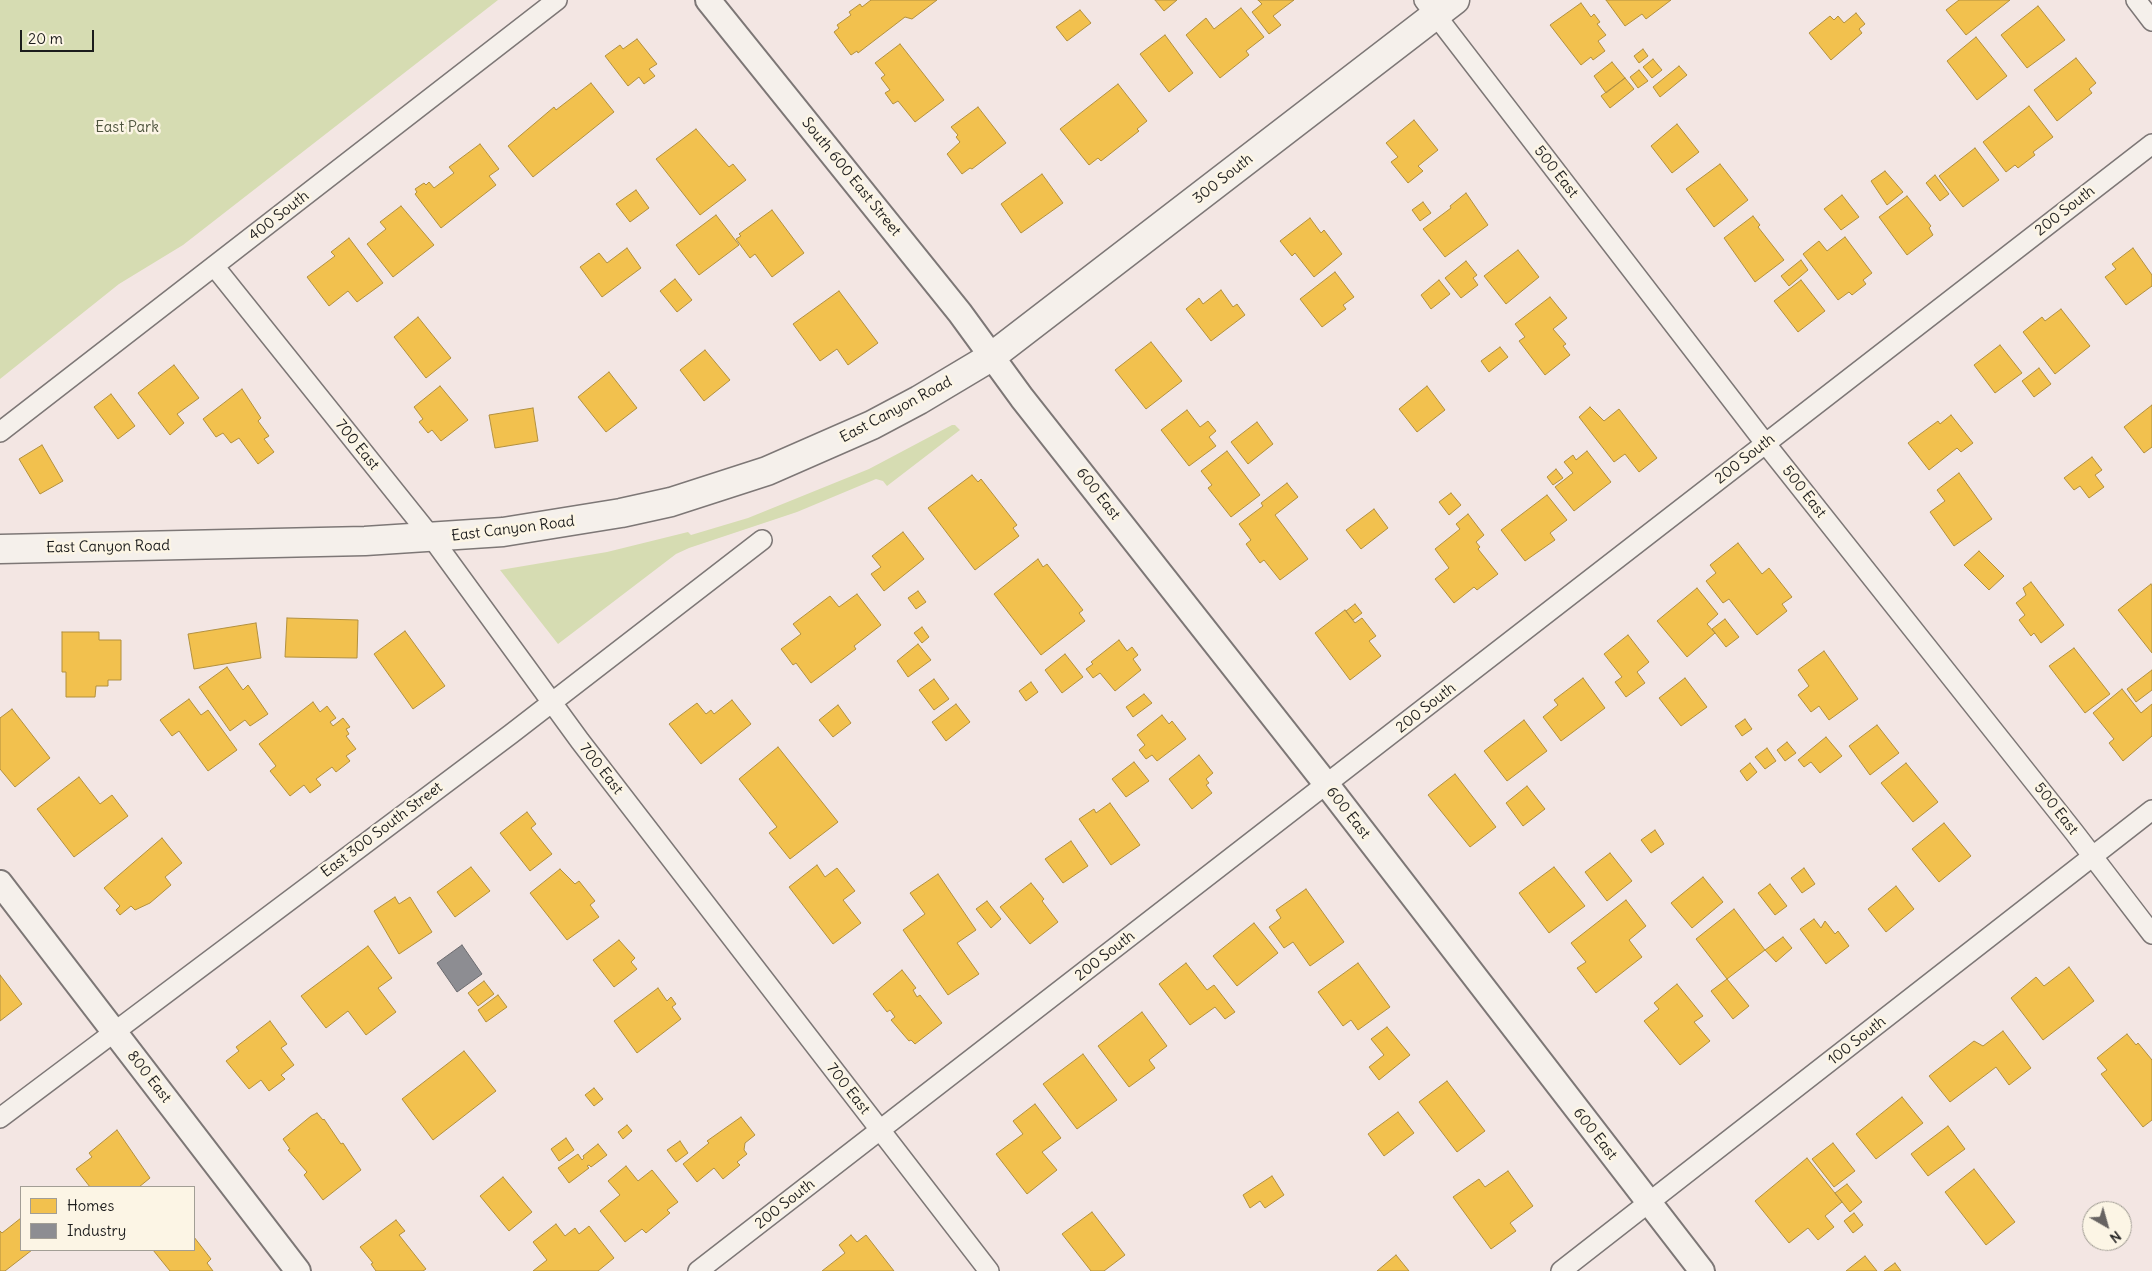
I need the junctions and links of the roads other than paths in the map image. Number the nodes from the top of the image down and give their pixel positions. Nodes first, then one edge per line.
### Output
1 (557, 0) edge
2 (708, 0) edge
3 (2136, 0) edge
4 (1438, 5) edge
5 (2152, 21) edge
6 (2152, 144) edge
7 (214, 266) junction
8 (991, 357) junction
9 (0, 432) edge
10 (1765, 443) junction
11 (432, 538) junction
12 (762, 540) dead end
13 (0, 549) edge
14 (551, 703) junction
15 (1327, 785) junction
16 (2152, 810) edge
17 (2093, 856) junction
18 (0, 883) edge
19 (2152, 934) edge
20 (113, 1032) junction
21 (0, 1118) edge
22 (880, 1130) junction
23 (1650, 1203) junction
24 (298, 1271) edge
25 (698, 1271) edge
26 (988, 1271) edge
27 (1561, 1271) edge
28 (1702, 1271) edge

1 - 7 street, 400 South
2 - 8 street, South 600 East Street
3 - 5 street
4 - 8 main road, 300 South
4 - 10 street, 500 East
6 - 10 street, 200 South
7 - 9 street, 400 South
7 - 11 street, 700 East
8 - 11 main road, East Canyon Road
8 - 15 street, 600 East
10 - 15 street, 200 South
10 - 17 street, 500 East
11 - 13 main road, East Canyon Road
11 - 14 street, 700 East
12 - 14 street, East 300 South Street
14 - 20 street, East 300 South Street
14 - 22 street, 700 East
15 - 22 street, 200 South
15 - 23 street, 600 East
16 - 17 street, 100 South
17 - 19 street, 500 East
17 - 23 street, 100 South
18 - 20 street, 800 East
20 - 21 street, East 300 South Street
20 - 24 street, 800 East
22 - 25 street, 200 South
22 - 26 street, 700 East
23 - 27 street, 100 South
23 - 28 street, 600 East

